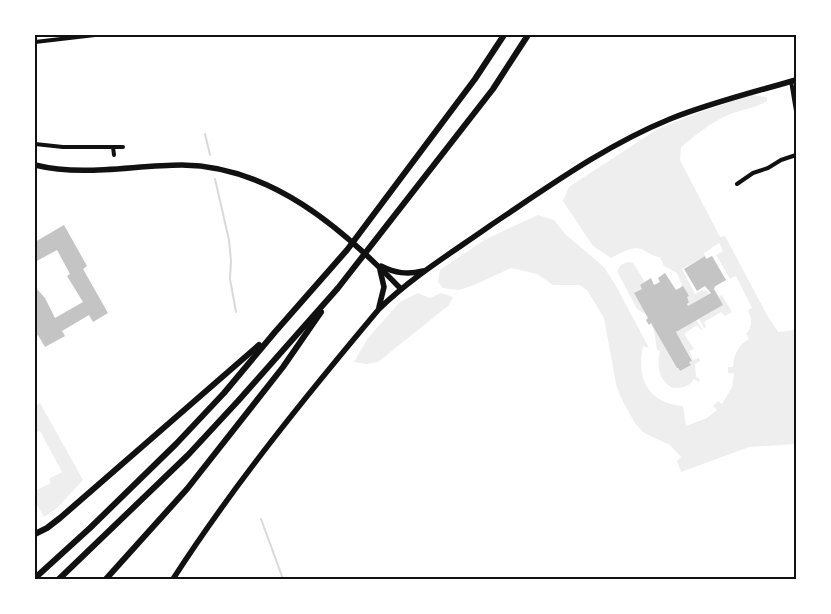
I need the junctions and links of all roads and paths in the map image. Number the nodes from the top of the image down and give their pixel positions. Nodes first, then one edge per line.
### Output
1 (95, 35) edge
2 (504, 35) edge
3 (528, 35) edge
4 (35, 42) edge
5 (794, 80) edge
6 (796, 111) edge
7 (35, 144) edge
8 (113, 147) junction
9 (123, 147) dead end
10 (114, 155) dead end
11 (796, 155) edge
12 (35, 165) edge
13 (737, 184) dead end
14 (377, 264) junction
15 (424, 270) junction
16 (338, 288) junction
17 (401, 289) junction
18 (379, 309) junction
19 (275, 332) junction
20 (35, 534) edge
21 (35, 578) edge
22 (61, 578) edge
23 (106, 579) edge
24 (173, 579) edge

1 - 4 street
2 - 19 highway
3 - 16 highway
5 - 6 street
5 - 15 main road
7 - 8 street
8 - 9 street
8 - 10 street
11 - 13 street
12 - 14 main road
14 - 15 main road
14 - 17 main road
14 - 18 main road
15 - 17 main road
16 - 22 highway
16 - 23 highway
17 - 18 main road
18 - 24 main road
19 - 20 highway
19 - 21 highway

